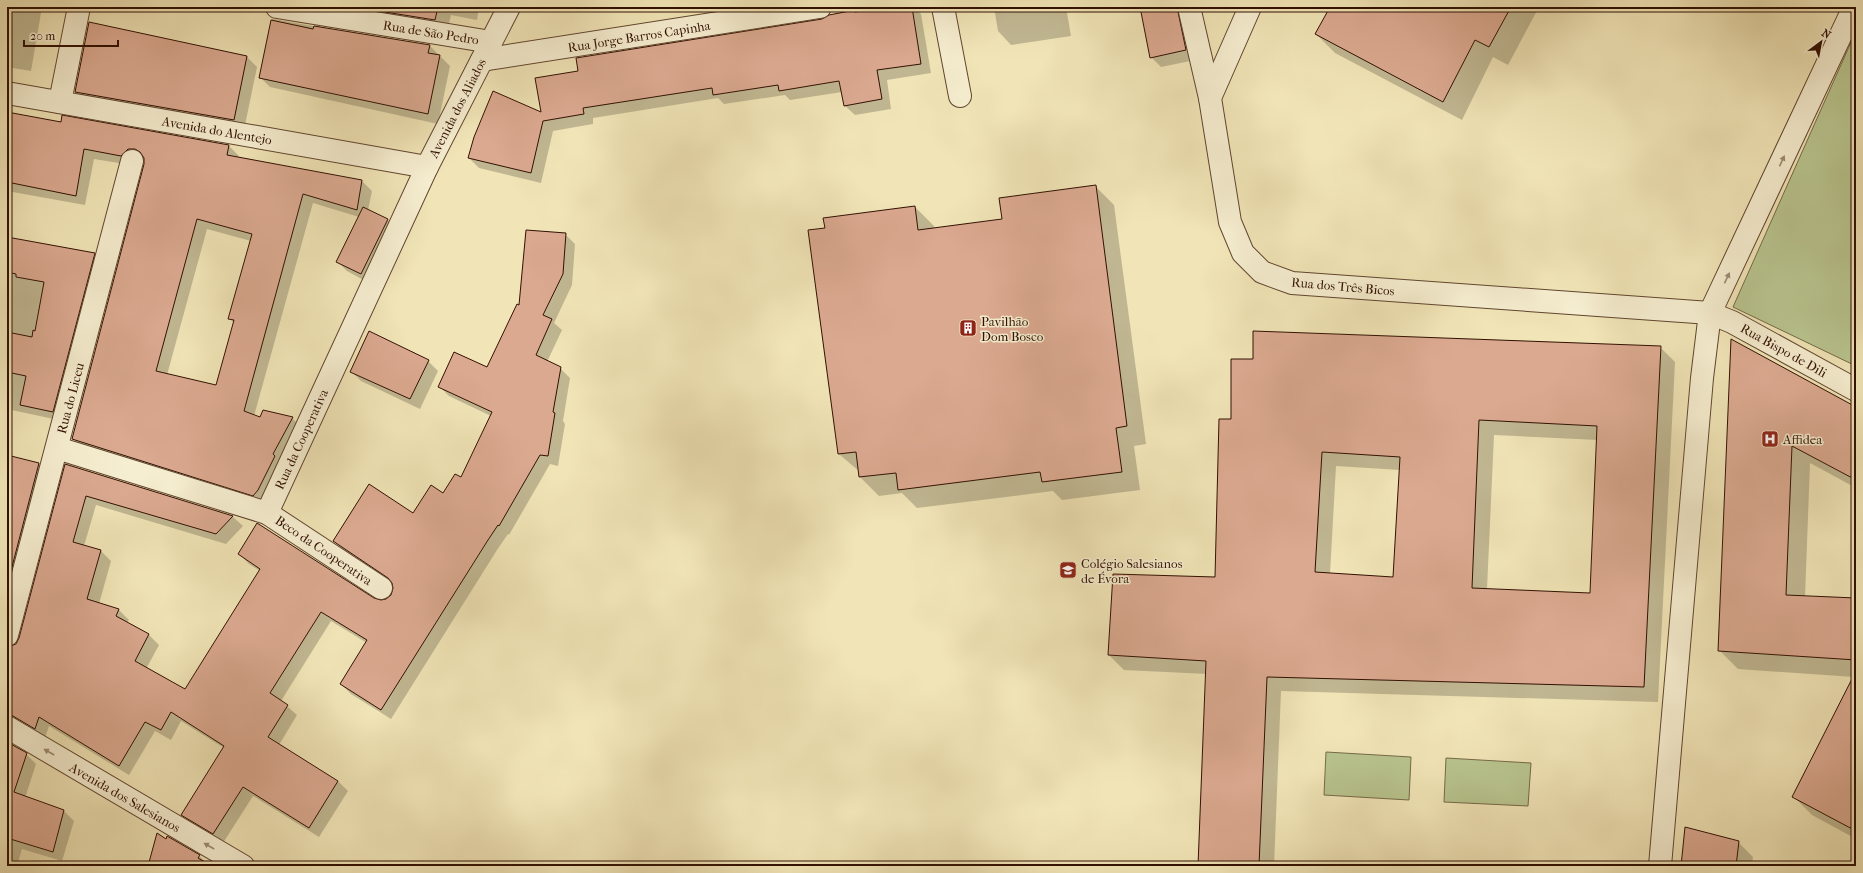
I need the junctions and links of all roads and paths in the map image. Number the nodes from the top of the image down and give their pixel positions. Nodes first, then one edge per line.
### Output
1 (79, 7) edge
2 (277, 7) edge
3 (509, 7) edge
4 (820, 7) edge
5 (943, 7) edge
6 (1189, 7) edge
7 (1250, 7) edge
8 (1854, 7) edge
9 (773, 11) edge
10 (487, 51) junction
11 (7, 93) edge
12 (960, 96) dead end
13 (1210, 98) junction
14 (60, 102) junction
15 (132, 161) dead end
16 (427, 167) junction
17 (1710, 313) junction
18 (1856, 390) edge
19 (57, 448) junction
20 (267, 512) junction
21 (381, 588) dead end
22 (7, 635) edge
23 (7, 727) edge
24 (243, 866) edge
25 (1660, 866) edge

1 - 14 street
2 - 10 street, Rua de São Pedro
3 - 10 street, Avenida dos Aliados
4 - 9 street, Rua Jorge Barros Capinha
5 - 12 street
6 - 13 street, Rua dos Três Bicos
7 - 13 street
17 -> 8 street
9 - 10 street, Rua Jorge Barros Capinha
10 - 16 street, Avenida dos Aliados
11 - 14 street, Avenida do Alentejo
13 - 17 street, Rua dos Três Bicos
14 - 16 street, Avenida do Alentejo
15 - 19 street, Rua do Liceu
16 - 20 street, Rua da Cooperativa
17 - 18 street, Rua Bispo de Dili
17 - 25 street
19 - 20 street
19 - 22 street, Rua do Liceu
20 - 21 street, Beco da Cooperativa
24 -> 23 street, Avenida dos Salesianos

